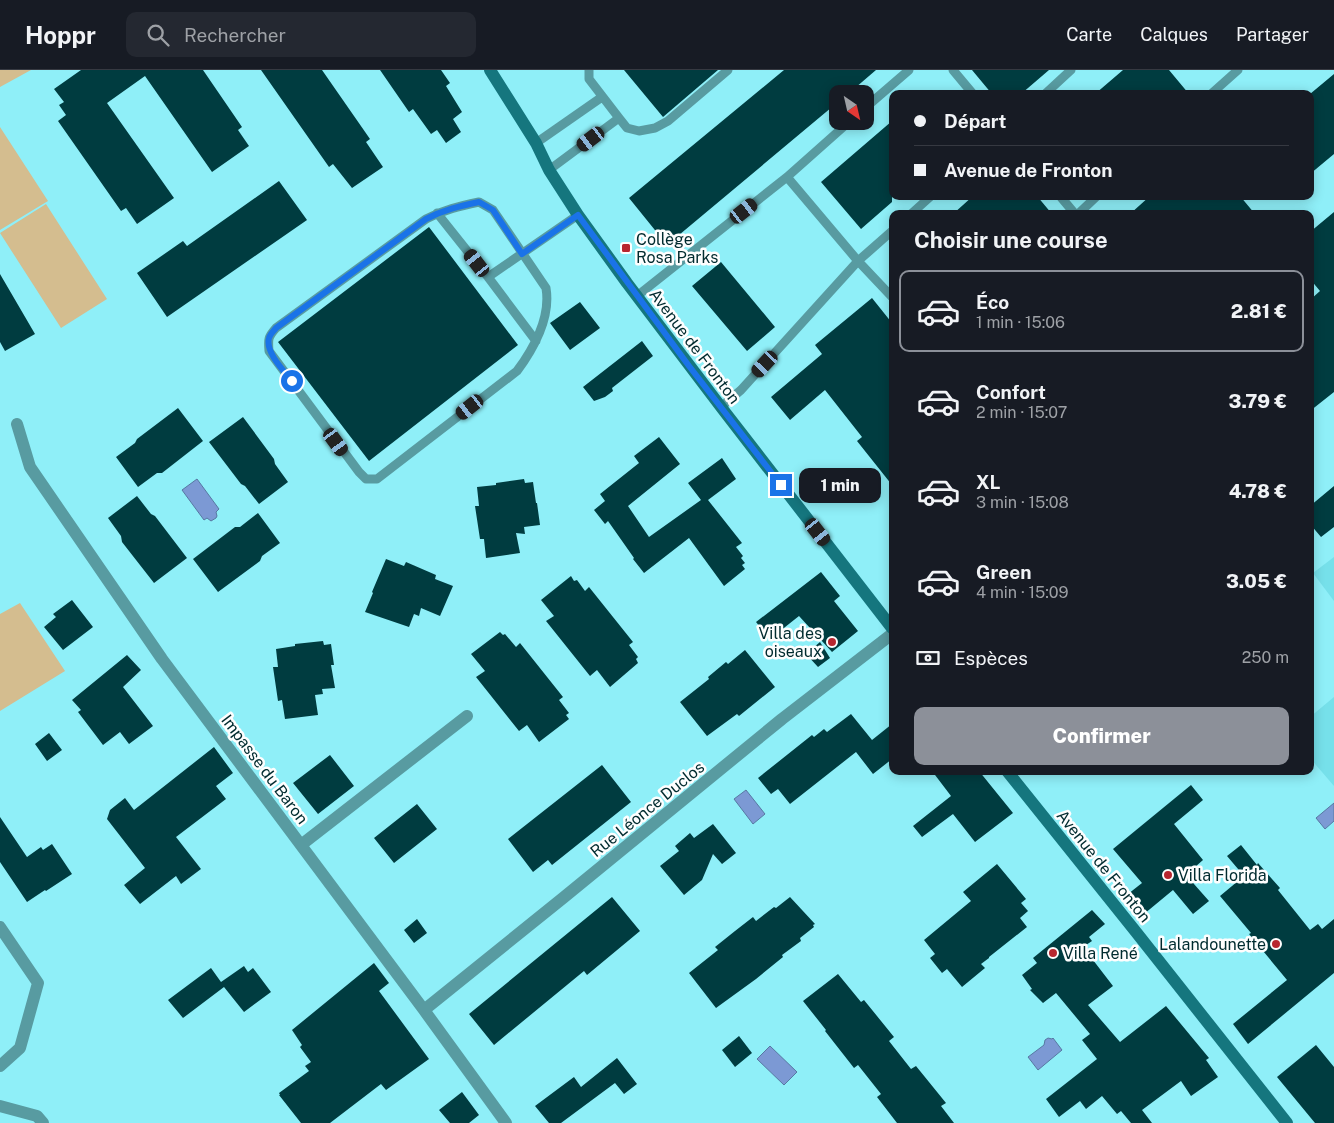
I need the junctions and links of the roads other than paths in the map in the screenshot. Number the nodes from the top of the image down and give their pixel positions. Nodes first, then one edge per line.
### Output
1 (490, 70) edge
2 (589, 70) edge
3 (728, 70) edge
4 (909, 70) edge
5 (953, 70) edge
6 (1071, 70) edge
7 (1238, 70) edge
8 (970, 90) edge
9 (1049, 90) edge
10 (1216, 90) edge
11 (602, 97) junction
12 (874, 100) edge
13 (619, 118) junction
14 (840, 130) edge
15 (536, 143) junction
16 (549, 170) junction
17 (787, 177) junction
18 (927, 200) edge
19 (1064, 200) edge
20 (1092, 200) edge
21 (915, 210) edge
22 (1072, 210) edge
23 (1081, 210) edge
24 (438, 213) junction
25 (578, 215) junction
26 (889, 234) edge
27 (522, 254) junction
28 (858, 262) junction
29 (488, 277) junction
30 (889, 294) edge
31 (636, 296) junction
32 (536, 341) junction
33 (721, 408) junction
34 (17, 424) dead end
35 (889, 624) edge
36 (889, 636) edge
37 (467, 716) dead end
38 (1011, 775) edge
39 (301, 845) junction
40 (0, 927) edge
41 (424, 1010) junction
42 (0, 1066) edge
43 (0, 1106) edge
44 (43, 1123) edge
45 (506, 1123) edge
46 (1287, 1123) edge

1 - 15 street, Avenue de Fronton
2 - 11 lane
3 - 13 lane
4 - 12 lane
5 - 8 lane
6 - 9 lane
7 - 10 lane
11 - 13 lane
11 - 15 lane
13 - 16 lane
14 - 17 lane
15 - 16 street, Avenue de Fronton
16 - 25 street, Avenue de Fronton
17 - 28 lane
17 - 31 lane
18 - 21 lane
19 - 22 lane
20 - 23 lane
24 - 27 lane
24 - 29 lane
24 - 32 lane
25 - 27 lane
25 - 31 street, Avenue de Fronton
26 - 28 lane
27 - 29 lane
27 - 32 lane
28 - 30 lane
28 - 33 lane
29 - 32 lane
31 - 33 street, Avenue de Fronton
33 - 35 street, Avenue de Fronton
34 - 39 street, Impasse du Baron
36 - 41 street, Rue Léonce Duclos
37 - 39 street
38 - 46 street, Avenue de Fronton
39 - 41 street, Impasse du Baron
40 - 42 street
41 - 45 street, Impasse du Baron
43 - 44 street

